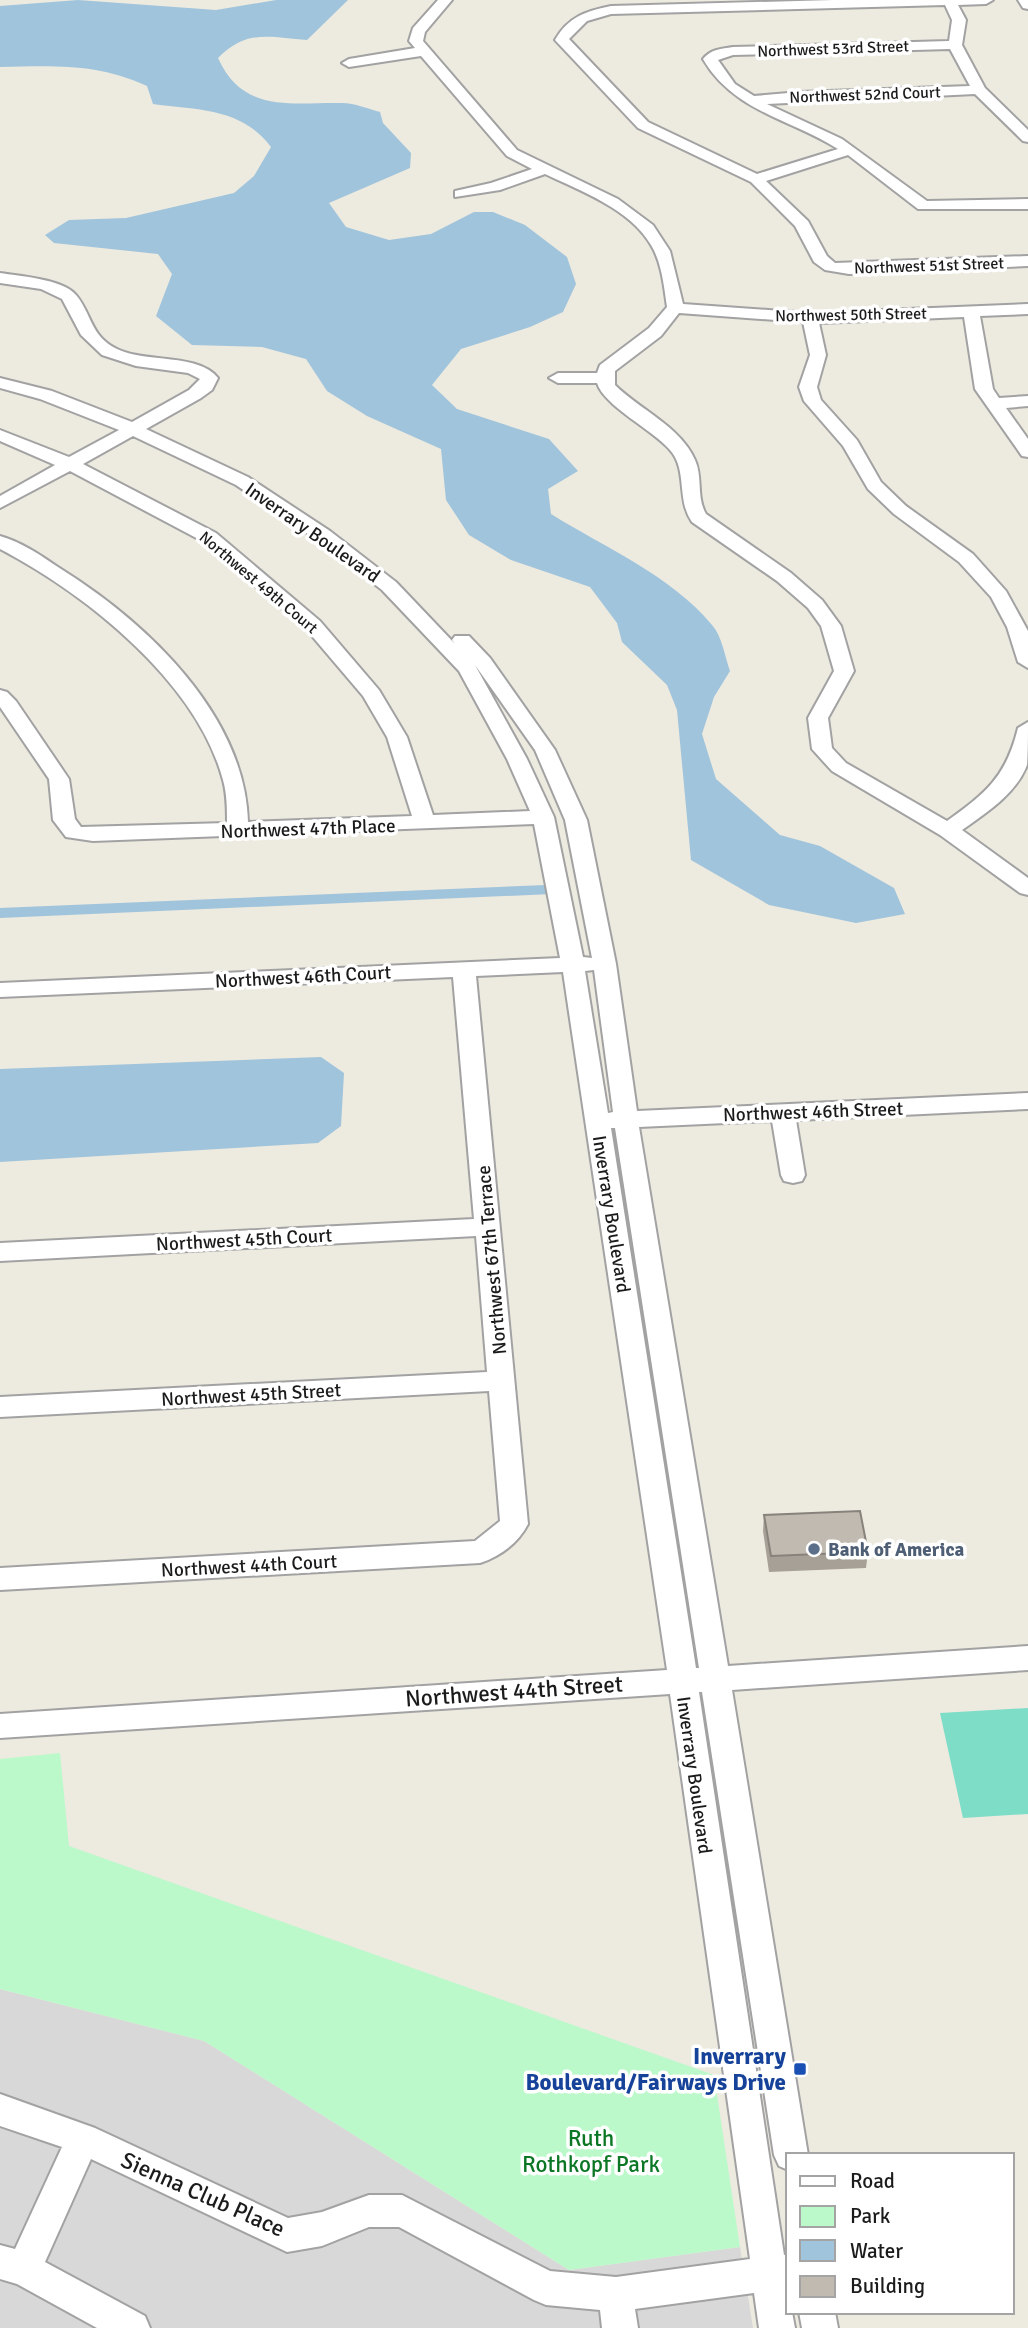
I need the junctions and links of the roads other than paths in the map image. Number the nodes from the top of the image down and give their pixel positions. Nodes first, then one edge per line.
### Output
1 (445, 0) edge
2 (986, 0) edge
3 (1025, 0) edge
4 (949, 1) edge
5 (717, 4) edge
6 (1028, 5) edge
7 (955, 45) junction
8 (423, 51) junction
9 (349, 63) dead end
10 (979, 90) junction
11 (752, 102) junction
12 (1028, 138) edge
13 (850, 150) junction
14 (543, 170) junction
15 (756, 179) junction
16 (460, 194) dead end
17 (1028, 204) edge
18 (1028, 261) edge
19 (0, 278) edge
20 (675, 308) junction
21 (1028, 309) edge
22 (971, 312) junction
23 (810, 318) junction
24 (0, 369) edge
25 (558, 377) dead end
26 (606, 378) junction
27 (0, 383) edge
28 (1028, 401) edge
29 (995, 404) junction
30 (140, 425) junction
31 (0, 435) edge
32 (1028, 452) edge
33 (69, 464) junction
34 (0, 503) edge
35 (0, 542) edge
36 (1028, 662) edge
37 (0, 696) edge
38 (1028, 732) edge
39 (543, 817) junction
40 (425, 824) junction
41 (238, 830) junction
42 (948, 830) junction
43 (1028, 888) edge
44 (605, 964) junction
45 (573, 965) junction
46 (464, 969) junction
47 (0, 990) edge
48 (1028, 1101) edge
49 (783, 1112) junction
50 (626, 1119) junction
51 (597, 1121) junction
52 (793, 1175) dead end
53 (489, 1227) junction
54 (0, 1252) edge
55 (661, 1331) junction
56 (632, 1333) junction
57 (501, 1381) junction
58 (0, 1407) edge
59 (496, 1542) joint
60 (0, 1579) edge
61 (1028, 1658) edge
62 (718, 1677) junction
63 (681, 1679) junction
64 (0, 1727) edge
65 (0, 2110) edge
66 (83, 2140) junction
67 (791, 2153) edge
68 (12, 2265) edge
69 (778, 2272) edge
70 (618, 2311) edge
71 (132, 2328) edge
72 (777, 2328) edge

1 - 8 street
2 - 4 street
3 - 6 street
4 - 5 street
4 - 7 street
5 - 15 street
7 - 10 street
7 - 11 street, Northwest 53rd Street
8 - 9 street
8 - 14 street
10 - 11 street, Northwest 52nd Court
10 - 12 street
11 - 13 street
13 - 15 street
13 - 17 street
14 - 16 street
14 - 20 street
15 - 18 street, Northwest 51st Street
19 - 30 street
20 - 23 street, Northwest 50th Street
20 - 26 street
21 - 22 street, Northwest 50th Street
22 - 23 street, Northwest 50th Street
22 - 29 street
23 - 36 street
24 - 30 street, Inverrary Boulevard
25 - 26 street
26 - 42 street
27 - 30 street, Inverrary Boulevard
28 - 29 street
29 - 32 street
30 - 33 street
30 - 39 street, Inverrary Boulevard
30 - 44 street, Inverrary Boulevard
31 - 33 street, Northwest 49th Court
33 - 34 street
33 - 40 street, Northwest 49th Court
35 - 41 street
37 - 41 street, Northwest 47th Place
38 - 42 street
39 - 40 street, Northwest 47th Place
39 - 45 street, Inverrary Boulevard
40 - 41 street, Northwest 47th Place
42 - 43 street
44 - 45 street, Northwest 46th Court
44 - 50 street, Inverrary Boulevard
45 - 46 street, Northwest 46th Court
45 - 51 street, Inverrary Boulevard
46 - 47 street, Northwest 46th Court
46 - 53 street, Northwest 67th Terrace
48 - 49 street, Northwest 46th Street
49 - 50 street, Northwest 46th Street
49 - 52 street
50 - 51 street, Northwest 46th Street
50 - 55 street, Inverrary Boulevard
51 - 56 street, Inverrary Boulevard
53 - 54 street, Northwest 45th Court
53 - 57 street, Northwest 67th Terrace
55 - 56 street
55 - 62 street, Inverrary Boulevard
56 - 63 street, Inverrary Boulevard
57 - 58 street, Northwest 45th Street
57 - 59 street, Northwest 67th Terrace
59 - 60 street, Northwest 44th Court
61 - 62 street, Northwest 44th Street
62 - 63 street, Northwest 44th Street
62 - 67 street, Inverrary Boulevard
63 - 64 street, Northwest 44th Street
63 - 69 street, Inverrary Boulevard
65 - 66 street, Sienna Club Place
66 - 68 street
66 - 70 street, Sienna Club Place
68 - 71 street
69 - 70 street, Sienna Club Place
69 - 72 street, Inverrary Boulevard

